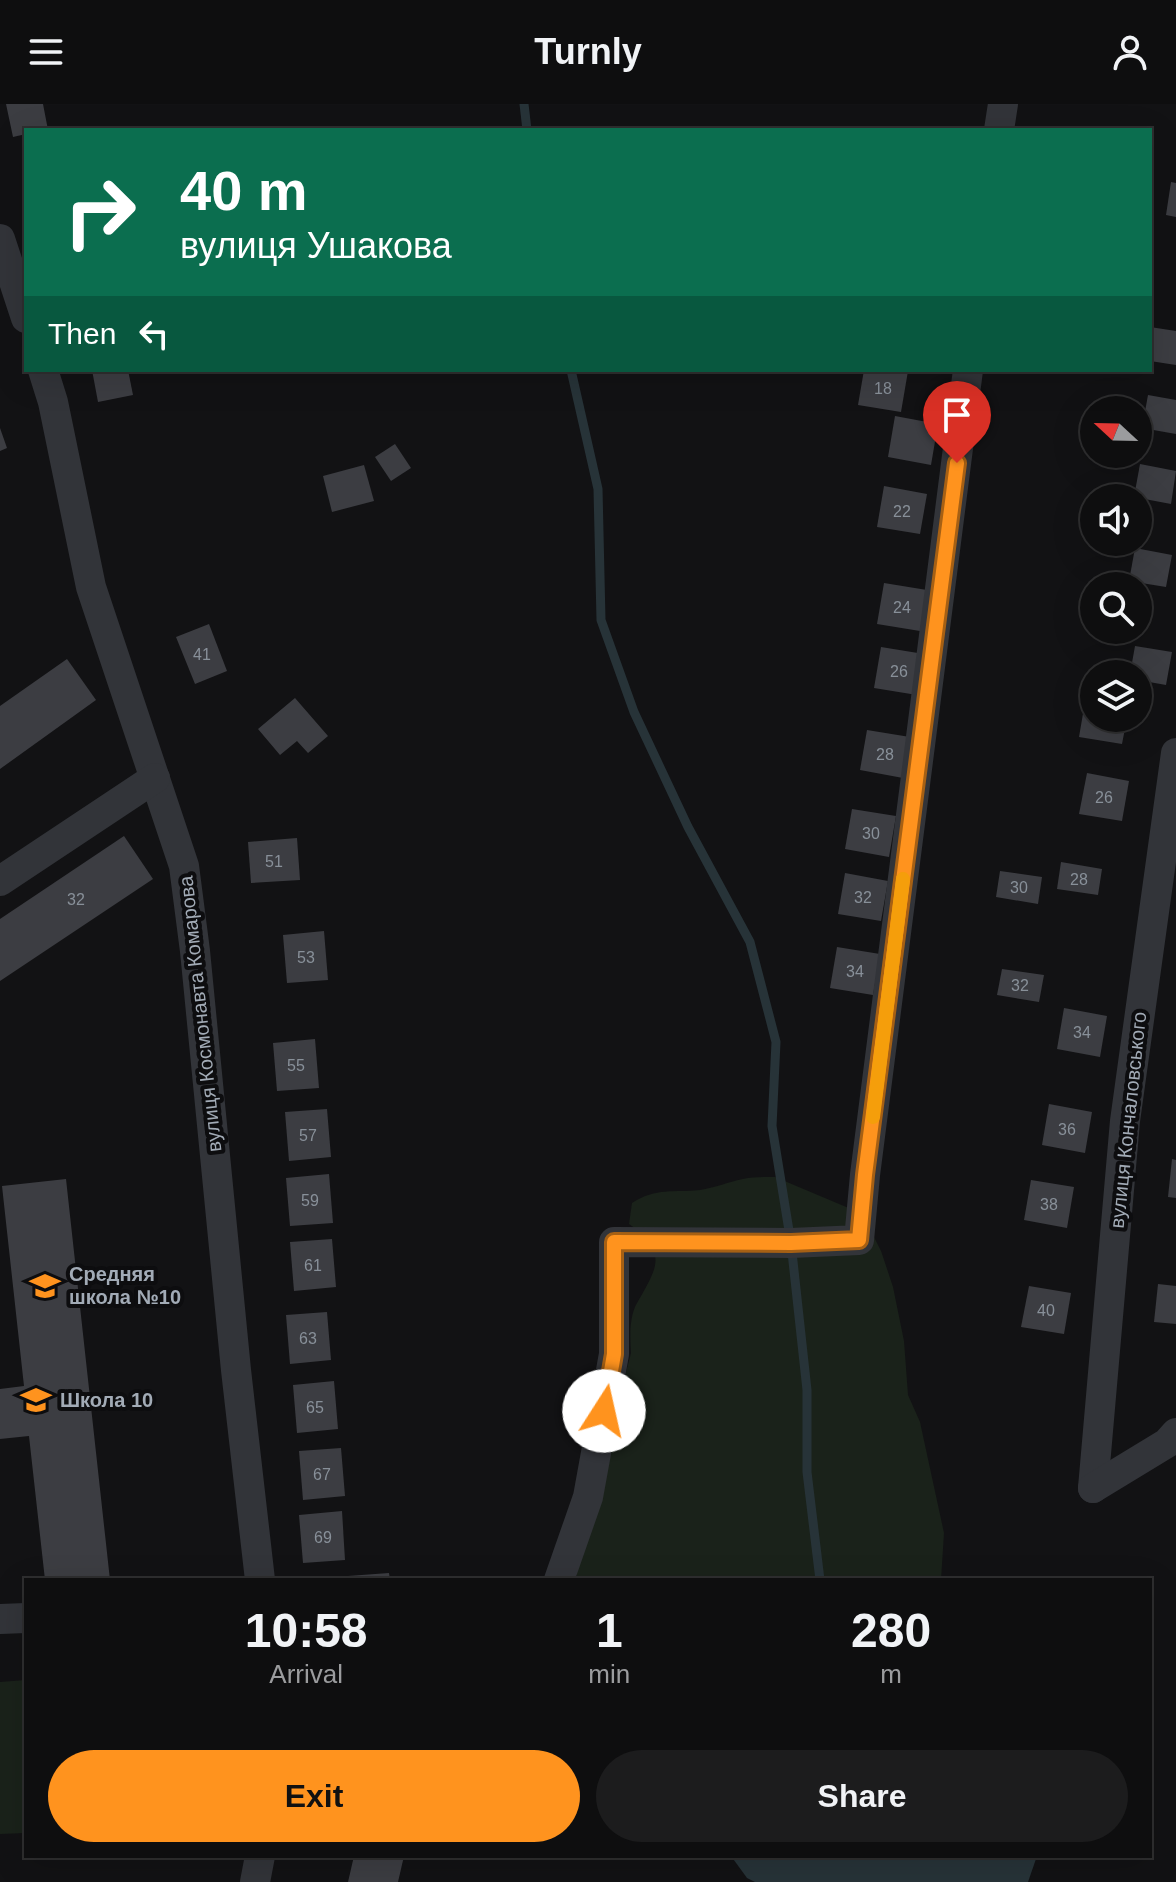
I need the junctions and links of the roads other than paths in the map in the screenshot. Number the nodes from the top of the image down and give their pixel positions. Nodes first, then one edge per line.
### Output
1 (1003, 104) edge
2 (999, 128) edge
3 (0, 239) edge
4 (24, 312) edge
5 (44, 372) edge
6 (968, 372) edge
7 (1176, 753) edge
8 (155, 778) junction
9 (0, 881) edge
10 (1176, 1433) edge
11 (260, 1578) edge
12 (560, 1578) edge
13 (24, 1618) edge
14 (0, 1619) edge
15 (260, 1858) edge
16 (255, 1882) edge

1 - 2 street
3 - 4 street
5 - 8 street, вулиця Космонавта Комарова
6 - 12 street
7 - 10 street, вулиця Кончаловського
8 - 9 street
8 - 11 street, вулиця Космонавта Комарова
13 - 14 street
15 - 16 street

